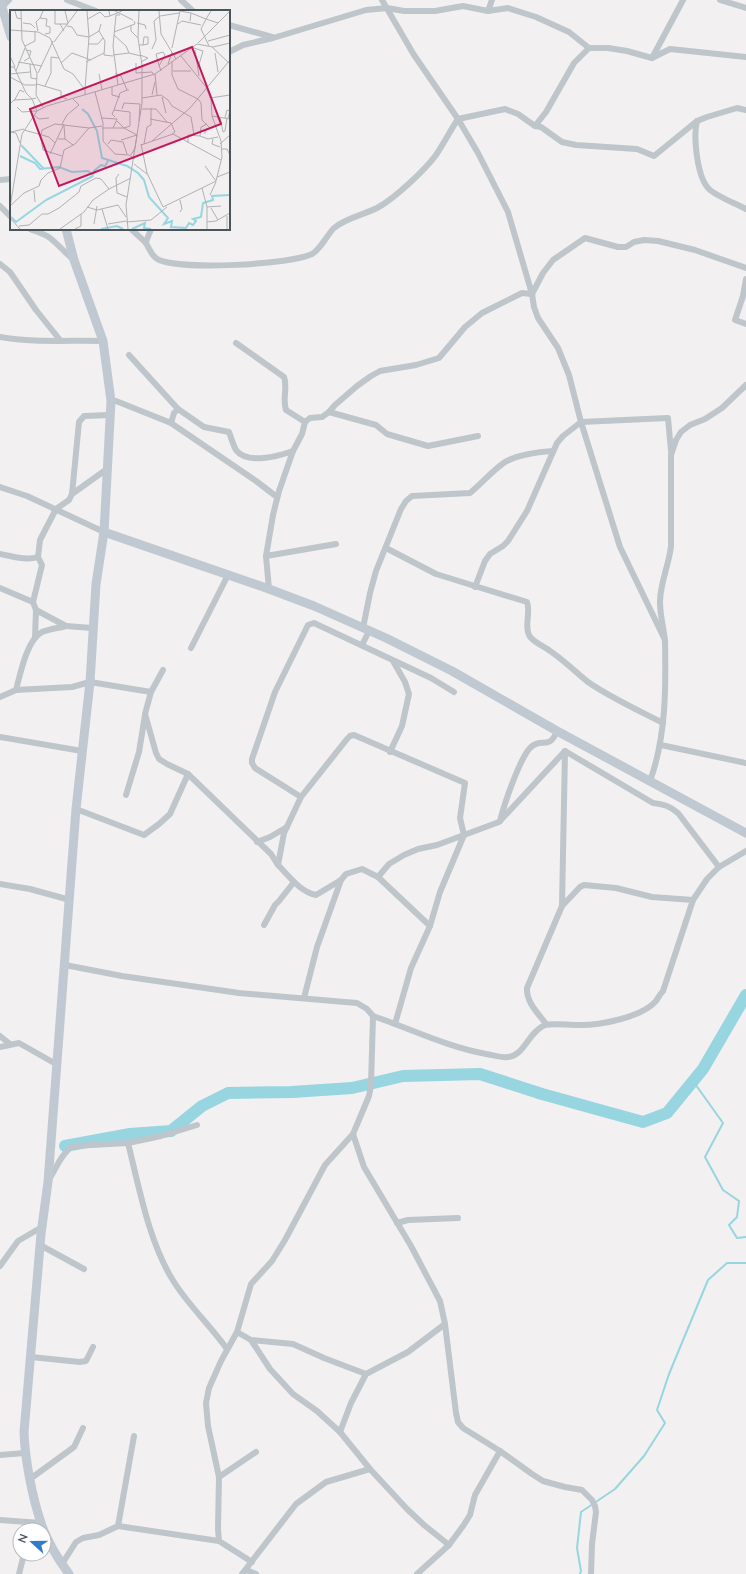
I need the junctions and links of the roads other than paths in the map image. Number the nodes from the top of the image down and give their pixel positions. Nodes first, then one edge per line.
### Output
1 (9, 0) edge
2 (67, 0) edge
3 (182, 0) edge
4 (382, 0) edge
5 (492, 0) edge
6 (683, 0) edge
7 (720, 0) edge
8 (1, 4) edge
9 (387, 8) junction
10 (746, 8) edge
11 (93, 10) edge
12 (192, 10) edge
13 (488, 11) junction
14 (230, 25) edge
15 (10, 33) edge
16 (273, 38) junction
17 (589, 48) junction
18 (230, 50) edge
19 (746, 57) edge
20 (652, 58) junction
21 (746, 110) edge
22 (458, 119) junction
23 (697, 122) junction
24 (535, 126) junction
25 (10, 179) edge
26 (0, 180) edge
27 (0, 206) edge
28 (746, 209) edge
29 (10, 216) edge
30 (32, 230) edge
31 (66, 230) edge
32 (132, 230) edge
33 (151, 230) edge
34 (146, 242) junction
35 (74, 260) junction
36 (0, 264) edge
37 (746, 268) edge
38 (746, 279) edge
39 (532, 294) junction
40 (746, 324) edge
41 (0, 337) edge
42 (60, 340) junction
43 (103, 341) junction
44 (236, 343) dead end
45 (129, 355) dead end
46 (746, 385) edge
47 (111, 401) junction
48 (178, 409) junction
49 (329, 412) junction
50 (110, 415) junction
51 (305, 422) junction
52 (581, 422) junction
53 (171, 423) junction
54 (478, 436) dead end
55 (293, 451) junction
56 (553, 451) junction
57 (671, 455) junction
58 (107, 469) junction
59 (0, 486) edge
60 (72, 494) junction
61 (277, 497) junction
62 (56, 510) junction
63 (104, 532) junction
64 (336, 544) dead end
65 (386, 548) junction
66 (0, 554) edge
67 (266, 556) junction
68 (38, 557) junction
69 (228, 575) junction
70 (475, 587) junction
71 (0, 588) edge
72 (269, 589) junction
73 (33, 602) junction
74 (36, 610) junction
75 (66, 626) junction
76 (92, 628) junction
77 (366, 629) junction
78 (35, 638) junction
79 (665, 640) junction
80 (362, 645) junction
81 (191, 648) dead end
82 (393, 661) junction
83 (163, 670) dead end
84 (90, 682) junction
85 (16, 690) junction
86 (150, 692) junction
87 (454, 692) dead end
88 (0, 697) edge
89 (145, 714) junction
90 (663, 723) junction
91 (557, 731) junction
92 (0, 737) edge
93 (661, 745) junction
94 (82, 750) junction
95 (565, 751) junction
96 (390, 752) junction
97 (746, 763) edge
98 (188, 774) junction
99 (650, 781) junction
100 (126, 795) dead end
101 (301, 797) junction
102 (76, 809) junction
103 (499, 822) junction
104 (287, 827) junction
105 (746, 833) edge
106 (464, 835) junction
107 (257, 842) junction
108 (746, 851) edge
109 (278, 865) junction
110 (719, 867) junction
111 (378, 877) junction
112 (341, 880) junction
113 (294, 882) junction
114 (0, 884) edge
115 (70, 900) junction
116 (693, 900) junction
117 (562, 906) junction
118 (264, 925) dead end
119 (430, 926) junction
120 (65, 965) junction
121 (304, 998) junction
122 (373, 1016) junction
123 (395, 1024) junction
124 (546, 1024) junction
125 (0, 1036) edge
126 (10, 1044) junction
127 (0, 1047) edge
128 (56, 1064) junction
129 (197, 1125) dead end
130 (353, 1134) junction
131 (128, 1142) junction
132 (48, 1182) junction
133 (458, 1218) dead end
134 (397, 1223) junction
135 (42, 1227) junction
136 (40, 1245) junction
137 (0, 1266) edge
138 (84, 1269) dead end
139 (445, 1324) junction
140 (237, 1332) junction
141 (251, 1340) junction
142 (93, 1347) dead end
143 (227, 1349) junction
144 (31, 1357) junction
145 (366, 1374) junction
146 (83, 1428) dead end
147 (340, 1432) junction
148 (134, 1436) dead end
149 (500, 1451) junction
150 (256, 1452) dead end
151 (25, 1453) junction
152 (0, 1456) edge
153 (370, 1469) junction
154 (219, 1477) junction
155 (30, 1478) junction
156 (0, 1520) edge
157 (25, 1522) edge
158 (37, 1522) edge
159 (118, 1526) junction
160 (219, 1541) junction
161 (449, 1545) junction
162 (52, 1548) edge
163 (22, 1562) edge
164 (252, 1562) junction
165 (62, 1564) junction
166 (244, 1572) edge
167 (19, 1574) edge
168 (69, 1574) edge
169 (256, 1574) edge
170 (417, 1574) edge
171 (591, 1574) edge

1 - 8 street
2 - 11 street
3 - 12 street
4 - 9 street
5 - 13 street
6 - 20 street
7 - 10 street
8 - 15 street
9 - 13 street
9 - 16 street
9 - 22 street
13 - 17 street
14 - 16 street
16 - 18 street
17 - 20 street
17 - 24 street
19 - 20 street
21 - 23 street
22 - 24 street
22 - 34 street
22 - 39 street
23 - 24 street
23 - 28 street
25 - 26 street
27 - 29 street
30 - 35 street
31 - 35 street
32 - 34 street
33 - 34 street
35 - 43 street
36 - 42 street
37 - 39 street
38 - 40 street
39 - 49 street
39 - 52 street
41 - 42 street
42 - 43 street
43 - 47 street
44 - 51 street
45 - 48 street
46 - 57 street
47 - 50 street
47 - 53 street
48 - 53 street
48 - 55 street
49 - 51 street
49 - 54 street
50 - 58 street
50 - 60 street
51 - 55 street
52 - 56 street
52 - 57 street
52 - 79 street
53 - 61 street
55 - 61 street
56 - 65 street
56 - 70 street
57 - 79 street
58 - 60 street
58 - 63 street
59 - 62 street
60 - 62 street
61 - 67 street
62 - 63 street
62 - 68 street
63 - 69 street
63 - 76 street
64 - 67 street
65 - 70 street
65 - 77 street
66 - 68 street
67 - 72 street
68 - 73 street
69 - 72 street
69 - 81 street
70 - 90 street
71 - 73 street
72 - 77 street
73 - 74 street
74 - 75 street
74 - 78 street
75 - 76 street
75 - 78 street
76 - 84 street
77 - 80 street
77 - 91 street
78 - 85 street
79 - 90 street
80 - 82 street
80 - 101 street
82 - 87 street
82 - 96 street
83 - 86 street
84 - 85 street
84 - 86 street
84 - 94 street
85 - 88 street
86 - 89 street
89 - 98 street
89 - 100 street
90 - 93 street
91 - 99 street
91 - 103 street
92 - 94 street
93 - 97 street
93 - 99 street
94 - 102 street
95 - 103 street
95 - 110 street
95 - 117 street
96 - 101 street
96 - 106 street
98 - 102 street
98 - 107 street
99 - 105 street
101 - 104 street
102 - 115 street
103 - 106 street
104 - 107 street
104 - 109 street
106 - 111 street
106 - 119 street
107 - 109 street
108 - 110 street
109 - 113 street
110 - 116 street
111 - 112 street
111 - 119 street
112 - 113 street
112 - 121 street
113 - 118 street
114 - 115 street
115 - 120 street
116 - 117 street
116 - 124 street
117 - 124 street
119 - 123 street
120 - 121 street
120 - 128 street
121 - 122 street
122 - 123 street
122 - 130 street
123 - 124 street
125 - 126 street
126 - 127 street
126 - 128 street
128 - 132 street
129 - 131 street
130 - 134 street
130 - 140 street
131 - 132 street
131 - 143 street
132 - 135 street
133 - 134 street
134 - 139 street
135 - 136 street
135 - 137 street
136 - 138 street
136 - 144 street
139 - 145 street
139 - 149 street
140 - 141 street
140 - 143 street
141 - 145 street
141 - 147 street
142 - 144 street
143 - 154 street
144 - 151 street
145 - 147 street
146 - 155 street
147 - 153 street
148 - 159 street
149 - 161 street
149 - 171 street
150 - 154 street
151 - 152 street
151 - 155 street
153 - 161 street
153 - 164 street
154 - 160 street
155 - 158 street
156 - 157 street
159 - 160 street
159 - 165 street
160 - 164 street
161 - 170 street
162 - 165 street
163 - 167 street
164 - 166 street
165 - 168 street
166 - 169 street

